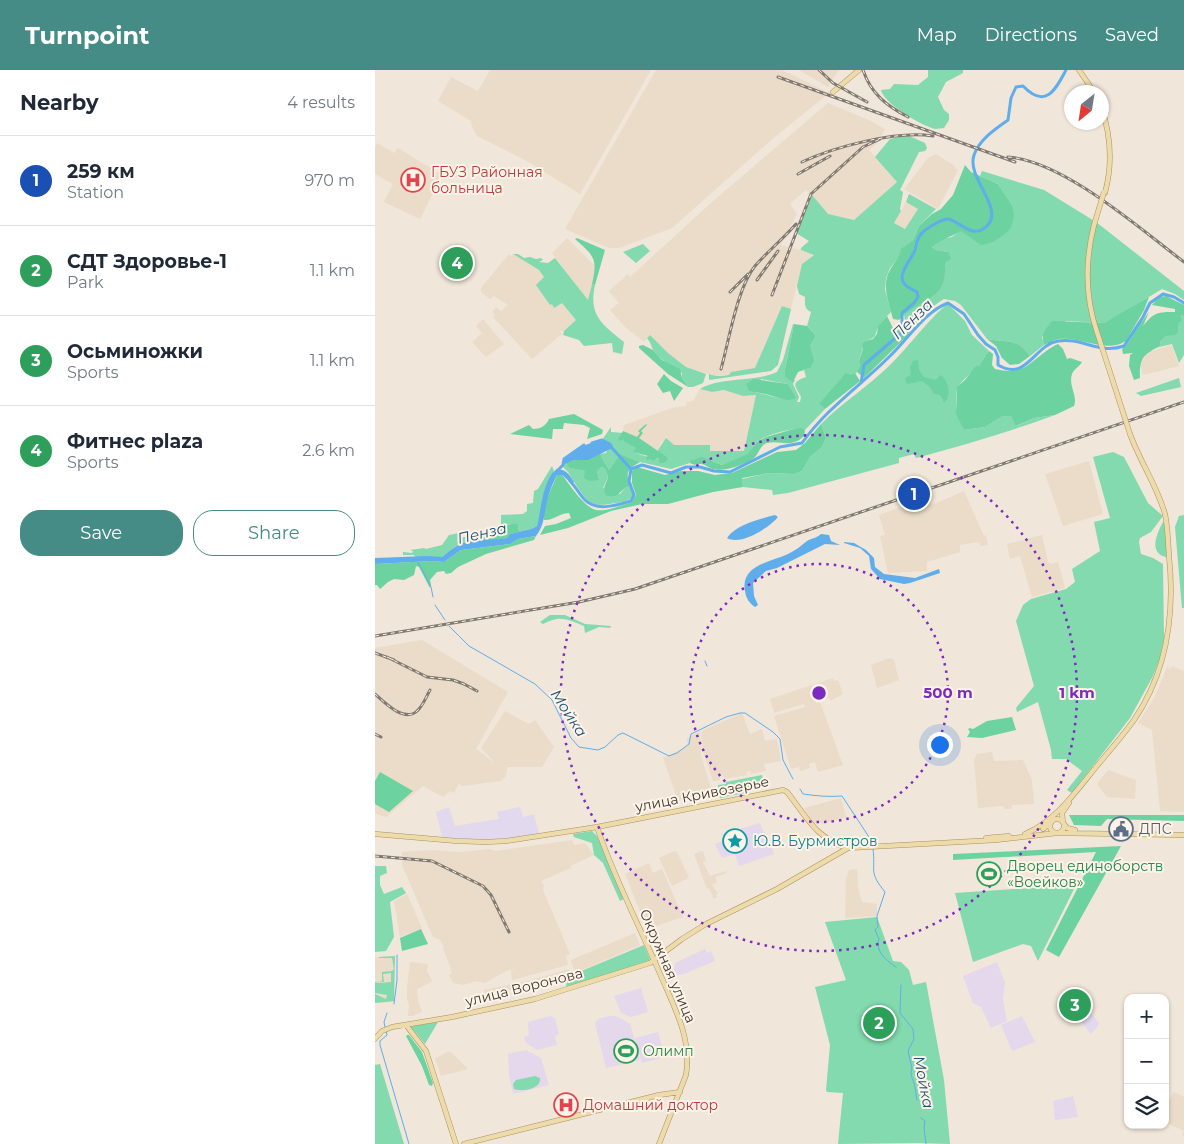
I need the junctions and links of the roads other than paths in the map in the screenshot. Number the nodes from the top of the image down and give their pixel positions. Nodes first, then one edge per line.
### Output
1 (859, 70) edge
2 (1080, 70) edge
3 (1090, 85) edge
4 (833, 92) dead end
5 (1106, 130) edge
6 (1108, 130) edge
7 (1105, 192) junction
8 (1172, 617) junction
9 (1069, 800) junction
10 (1052, 822) junction
11 (1064, 823) junction
12 (597, 827) junction
13 (1058, 833) junction
14 (1081, 833) junction
15 (375, 834) edge
16 (1184, 834) edge
17 (1025, 836) junction
18 (960, 842) junction
19 (848, 848) junction
20 (655, 961) junction
21 (406, 1025) junction
22 (375, 1039) edge
23 (680, 1092) junction
24 (455, 1144) edge
25 (464, 1144) edge
26 (659, 1144) edge

1 - 4 main road
2 - 3 main road
5 - 7 main road
6 - 7 main road
7 - 8 main road, bridge
8 - 9 main road
8 - 11 main road
9 - 10 main road
9 - 17 main road
10 - 11 main road
10 - 13 main road
10 - 17 main road
11 - 13 main road
11 - 16 main road
12 - 15 main road
12 - 19 main road, улица Кривозерье
12 - 20 main road, Окружная улица
13 - 14 main road
13 - 17 main road
14 - 16 main road
14 - 17 main road
17 - 18 main road
17 - 18 main road
18 - 19 main road
19 - 20 main road
20 - 21 main road, улица Воронова
20 - 23 main road, Окружная улица
21 - 22 main road, улица Воронова
21 - 24 main road
23 - 25 main road
23 - 26 main road, Окружная улица

